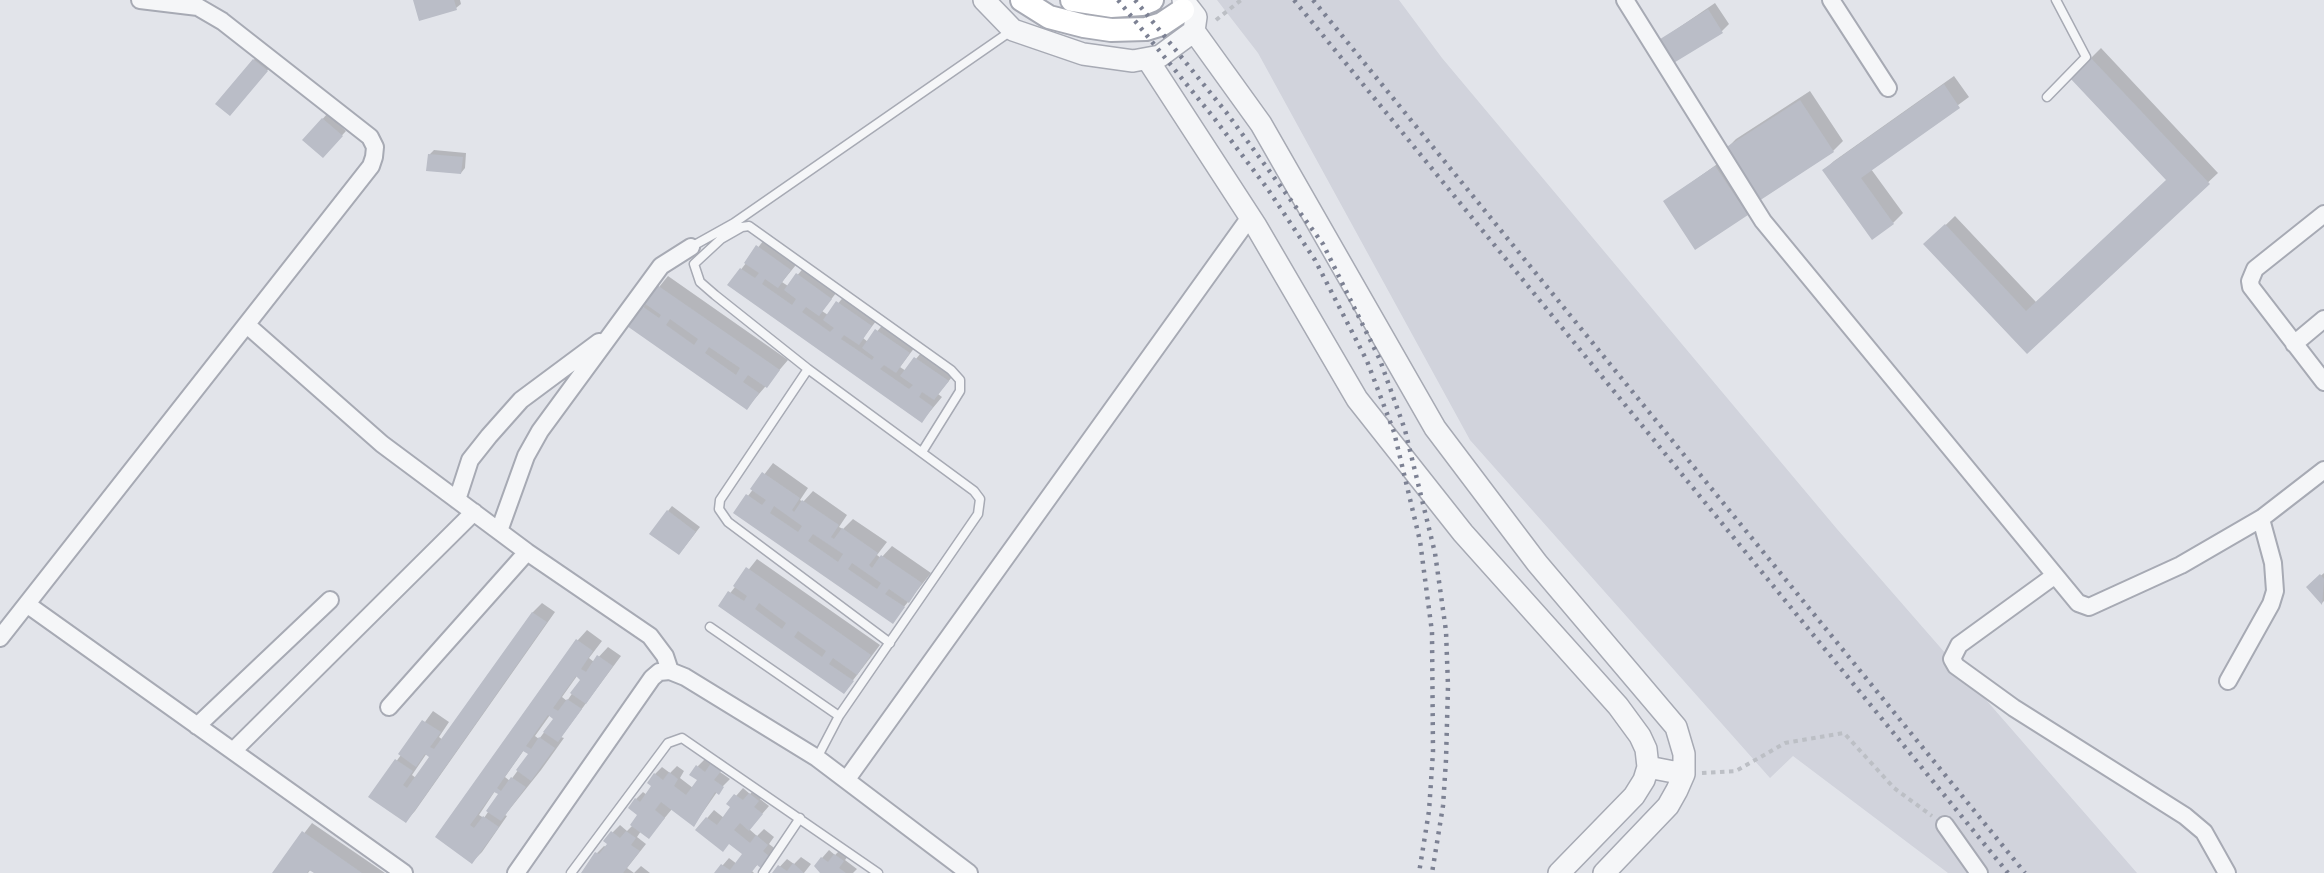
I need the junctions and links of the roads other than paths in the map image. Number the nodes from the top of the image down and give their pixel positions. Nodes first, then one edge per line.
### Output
1 (140, 0) edge
2 (984, 0) edge
3 (1022, 0) edge
4 (1072, 0) edge
5 (1152, 0) edge
6 (1625, 0) edge
7 (1832, 0) edge
8 (2056, 0) edge
9 (1183, 5) edge
10 (1012, 30) junction
11 (1194, 31) junction
12 (1148, 60) junction
13 (1888, 88) dead end
14 (2047, 97) dead end
15 (2324, 214) edge
16 (1250, 217) junction
17 (691, 247) joint
18 (2324, 319) edge
19 (247, 325) junction
20 (616, 329) junction
21 (2294, 344) junction
22 (808, 369) junction
23 (2324, 382) edge
24 (922, 452) junction
25 (2324, 470) edge
26 (457, 500) junction
27 (474, 512) junction
28 (2261, 519) junction
29 (500, 531) junction
30 (527, 552) junction
31 (2054, 576) junction
32 (330, 600) dead end
33 (28, 605) junction
34 (710, 627) dead end
35 (0, 638) edge
36 (890, 643) junction
37 (670, 671) junction
38 (2228, 681) dead end
39 (389, 707) dead end
40 (839, 716) junction
41 (197, 726) junction
42 (233, 751) junction
43 (816, 758) junction
44 (1648, 767) junction
45 (1684, 774) junction
46 (848, 779) junction
47 (800, 818) junction
48 (1945, 825) road end
49 (404, 873) edge
50 (516, 873) edge
51 (571, 873) edge
52 (763, 873) edge
53 (878, 873) edge
54 (969, 873) edge
55 (1559, 873) edge
56 (1604, 873) edge
57 (1979, 873) edge
58 (2227, 873) edge

1 - 19 street
2 - 10 street
3 - 9 main road
4 - 5 main road
6 - 31 street
7 - 13 street
8 - 14 lane
9 - 11 street
10 - 12 street
10 - 17 lane
11 - 12 street
11 - 45 street
12 - 16 street
15 - 21 street
16 - 44 street
16 - 46 street
17 - 20 street
18 - 21 street
19 - 26 street
19 - 33 street
20 - 26 street
20 - 29 street
21 - 23 street
22 - 24 lane
22 - 24 lane
22 - 36 lane
24 - 36 lane
25 - 28 street
26 - 27 street
27 - 29 street
27 - 42 street
28 - 31 street
28 - 38 street
29 - 30 street
30 - 37 street
30 - 39 street
31 - 58 street
32 - 41 street
33 - 35 street
33 - 41 street
34 - 40 lane
36 - 40 lane
37 - 43 street
37 - 50 street
40 - 43 lane
41 - 42 street
42 - 49 street
43 - 46 street
44 - 45 street
44 - 55 street
45 - 56 street
46 - 54 street
47 - 51 lane
47 - 52 lane
47 - 53 lane
48 - 57 street

